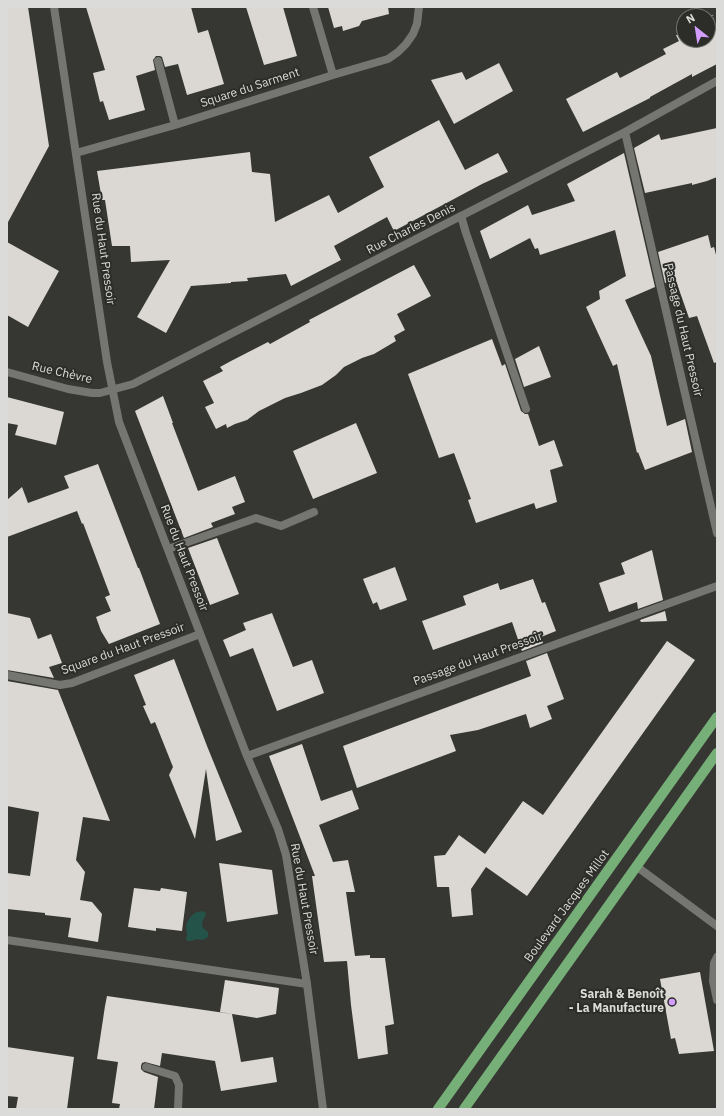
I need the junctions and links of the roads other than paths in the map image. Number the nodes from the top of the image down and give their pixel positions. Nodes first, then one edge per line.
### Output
1 (54, 7) edge
2 (314, 7) edge
3 (418, 7) edge
4 (158, 61) dead end
5 (333, 75) junction
6 (717, 81) edge
7 (175, 125) junction
8 (625, 132) junction
9 (76, 153) junction
10 (461, 216) junction
11 (7, 372) edge
12 (112, 389) junction
13 (526, 409) dead end
14 (314, 512) dead end
15 (717, 533) edge
16 (168, 549) junction
17 (717, 586) edge
18 (200, 634) junction
19 (7, 675) edge
20 (717, 717) edge
21 (717, 753) edge
22 (247, 756) junction
23 (636, 866) junction
24 (717, 926) edge
25 (7, 940) edge
26 (717, 957) edge
27 (307, 984) junction
28 (717, 1000) edge
29 (146, 1067) dead end
30 (178, 1109) edge
31 (323, 1109) edge
32 (438, 1109) edge
33 (464, 1109) edge

1 - 9 street, Rue du Haut Pressoir
2 - 5 street
3 - 5 street, Square du Sarment
4 - 7 street
5 - 7 street, Square du Sarment
6 - 8 street, Rue Charles Denis
7 - 9 street, Square du Sarment
8 - 10 street, Rue Charles Denis
8 - 15 street, Passage du Haut Pressoir
9 - 12 street, Rue du Haut Pressoir
10 - 12 street, Rue Charles Denis
10 - 13 street
11 - 12 street, Rue Chèvre
12 - 16 street, Rue du Haut Pressoir
14 - 16 street
16 - 18 street, Rue du Haut Pressoir
17 - 22 street, Passage du Haut Pressoir
18 - 19 street, Square du Haut Pressoir
18 - 22 street, Rue du Haut Pressoir
20 - 32 main road, Boulevard Jacques Millot
21 - 23 main road
22 - 27 street, Rue du Haut Pressoir
23 - 24 street
23 - 33 main road
25 - 27 street
26 - 28 street
27 - 31 street, Rue du Haut Pressoir
29 - 30 street

